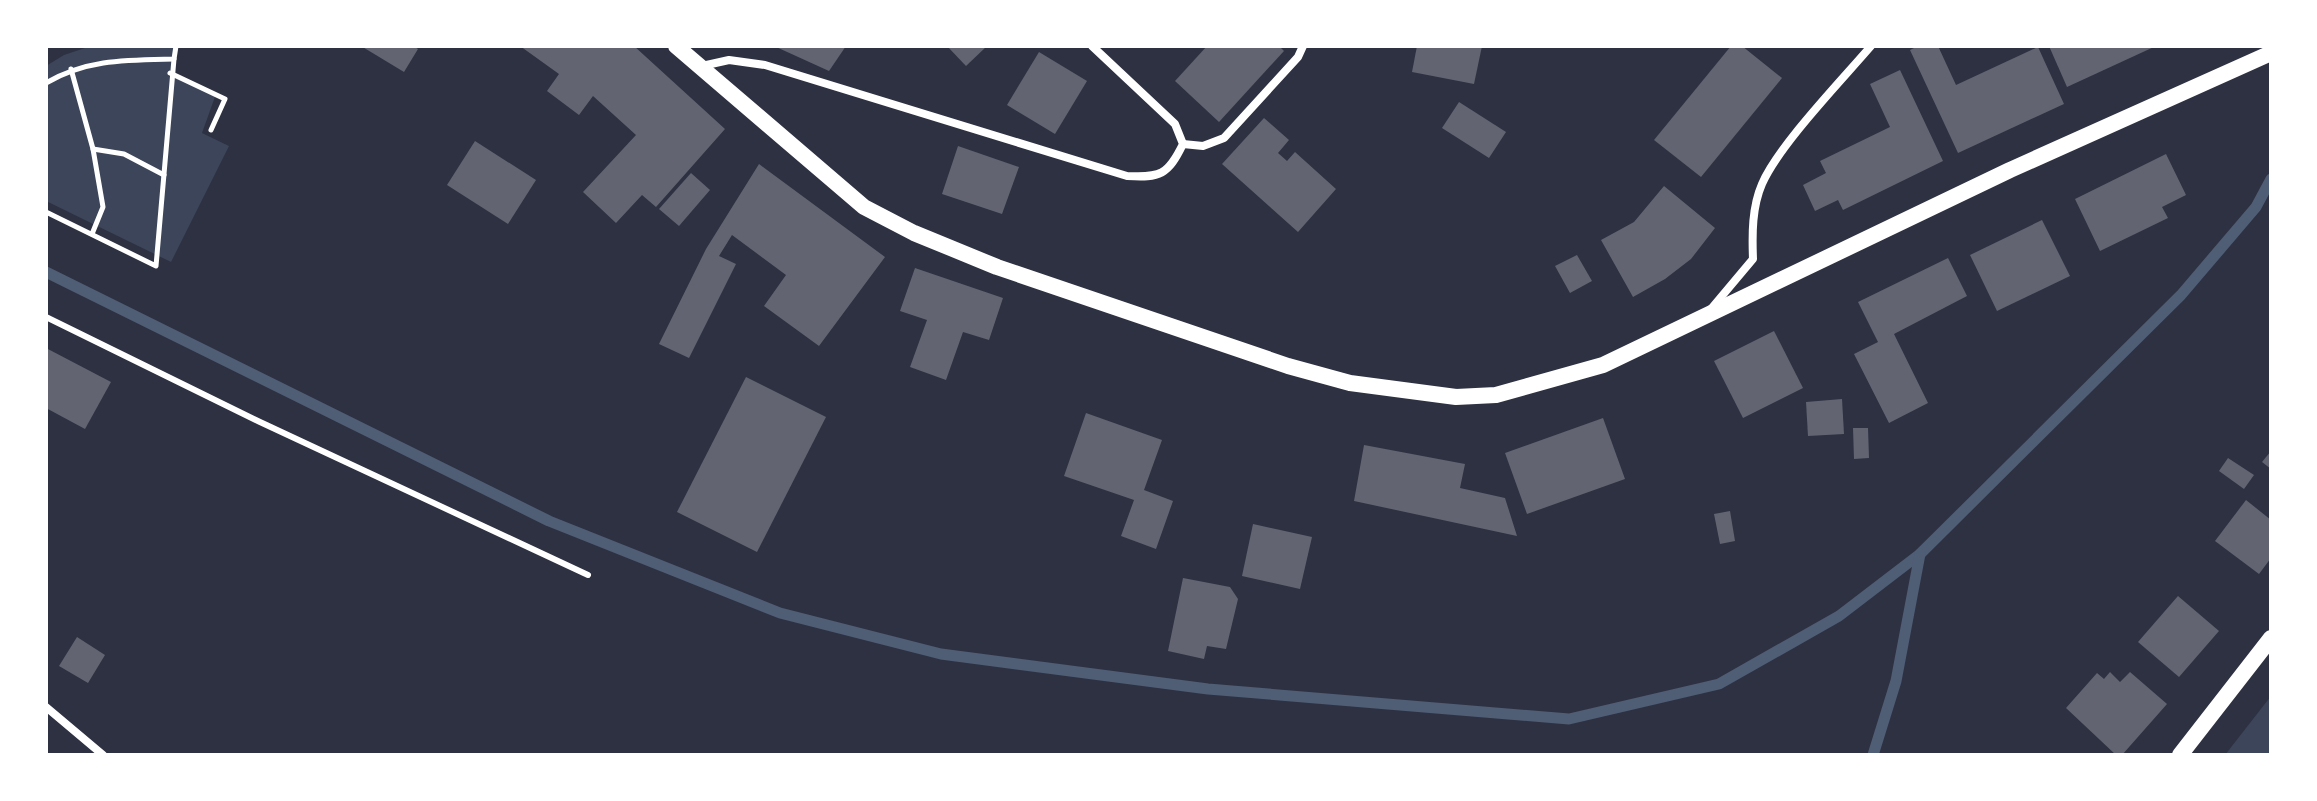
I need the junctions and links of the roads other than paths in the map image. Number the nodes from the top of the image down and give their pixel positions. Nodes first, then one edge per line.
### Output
1 (676, 46) edge
2 (1092, 46) edge
3 (1303, 46) edge
4 (1871, 46) edge
5 (2271, 53) edge
6 (698, 67) junction
7 (1183, 144) junction
8 (46, 317) edge
9 (1703, 319) junction
10 (588, 575) dead end
11 (2271, 638) edge
12 (46, 707) edge
13 (103, 755) edge
14 (2180, 755) edge

1 - 6 main road
2 - 7 street
3 - 7 street
4 - 9 street
5 - 9 main road
6 - 7 street
6 - 9 main road
8 - 10 lane
11 - 14 main road
12 - 13 street

